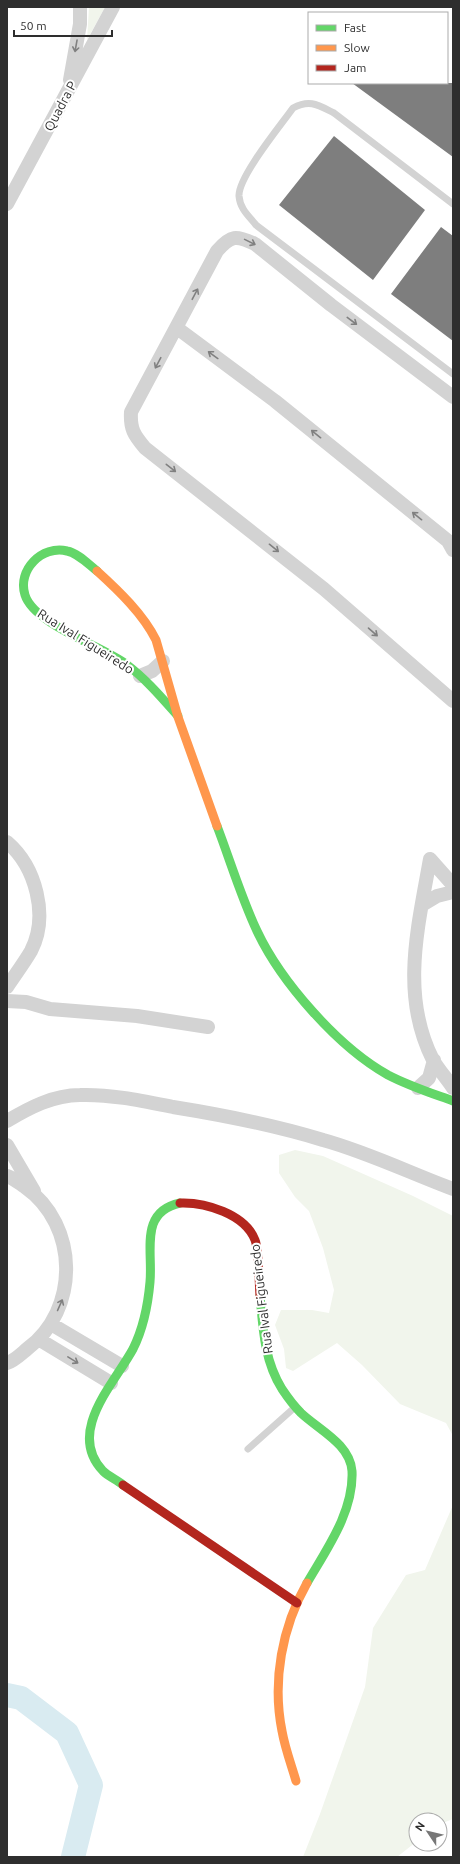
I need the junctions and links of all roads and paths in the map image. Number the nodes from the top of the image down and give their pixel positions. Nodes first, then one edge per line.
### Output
1 (80, 7) edge
2 (113, 7) edge
3 (67, 92) junction
4 (7, 204) edge
5 (453, 204) edge
6 (177, 328) junction
7 (453, 374) edge
8 (453, 397) edge
9 (451, 544) edge
10 (163, 661) junction
11 (140, 676) junction
12 (453, 701) edge
13 (178, 716) junction
14 (7, 842) edge
15 (453, 886) edge
16 (453, 892) edge
17 (422, 905) junction
18 (8, 985) edge
19 (7, 1001) edge
20 (26, 1002) junction
21 (208, 1027) dead end
22 (434, 1060) junction
23 (418, 1088) junction
24 (453, 1088) edge
25 (453, 1101) edge
26 (7, 1121) edge
27 (7, 1145) edge
28 (7, 1176) edge
29 (453, 1189) edge
30 (36, 1195) junction
31 (51, 1324) junction
32 (40, 1340) junction
33 (7, 1363) edge
34 (122, 1366) junction
35 (111, 1383) junction
36 (296, 1406) junction
37 (248, 1449) dead end
38 (297, 1603) junction
39 (296, 1781) dead end

1 -> 3 street
2 - 3 street, Quadra P
3 - 4 street, Quadra P
5 - 7 lane
6 -> 8 street
9 -> 6 street
6 -> 12 street
10 - 11 street
10 - 11 street, Rua Ival Figueiredo
10 - 13 street, Rua Ival Figueiredo
11 - 13 street, Rua Ival Figueiredo
13 - 23 street, Rua Ival Figueiredo
14 - 18 street
15 - 17 street
16 - 17 street
17 - 22 street
18 - 20 street
19 - 20 street
20 - 21 street
22 - 23 street
22 - 24 street
23 - 25 street, Rua Ival Figueiredo
26 - 29 street
27 - 30 street
28 - 30 street
31 -> 30 street
31 - 32 street
31 - 34 street
32 - 33 street
32 -> 35 street
34 - 35 street, Rua Ival Figueiredo
34 - 36 street, Rua Ival Figueiredo
35 - 38 street, Rua Ival Figueiredo
36 - 37 lane
36 - 38 street, Rua Ival Figueiredo
38 - 39 street, Rua Ival Figueiredo

